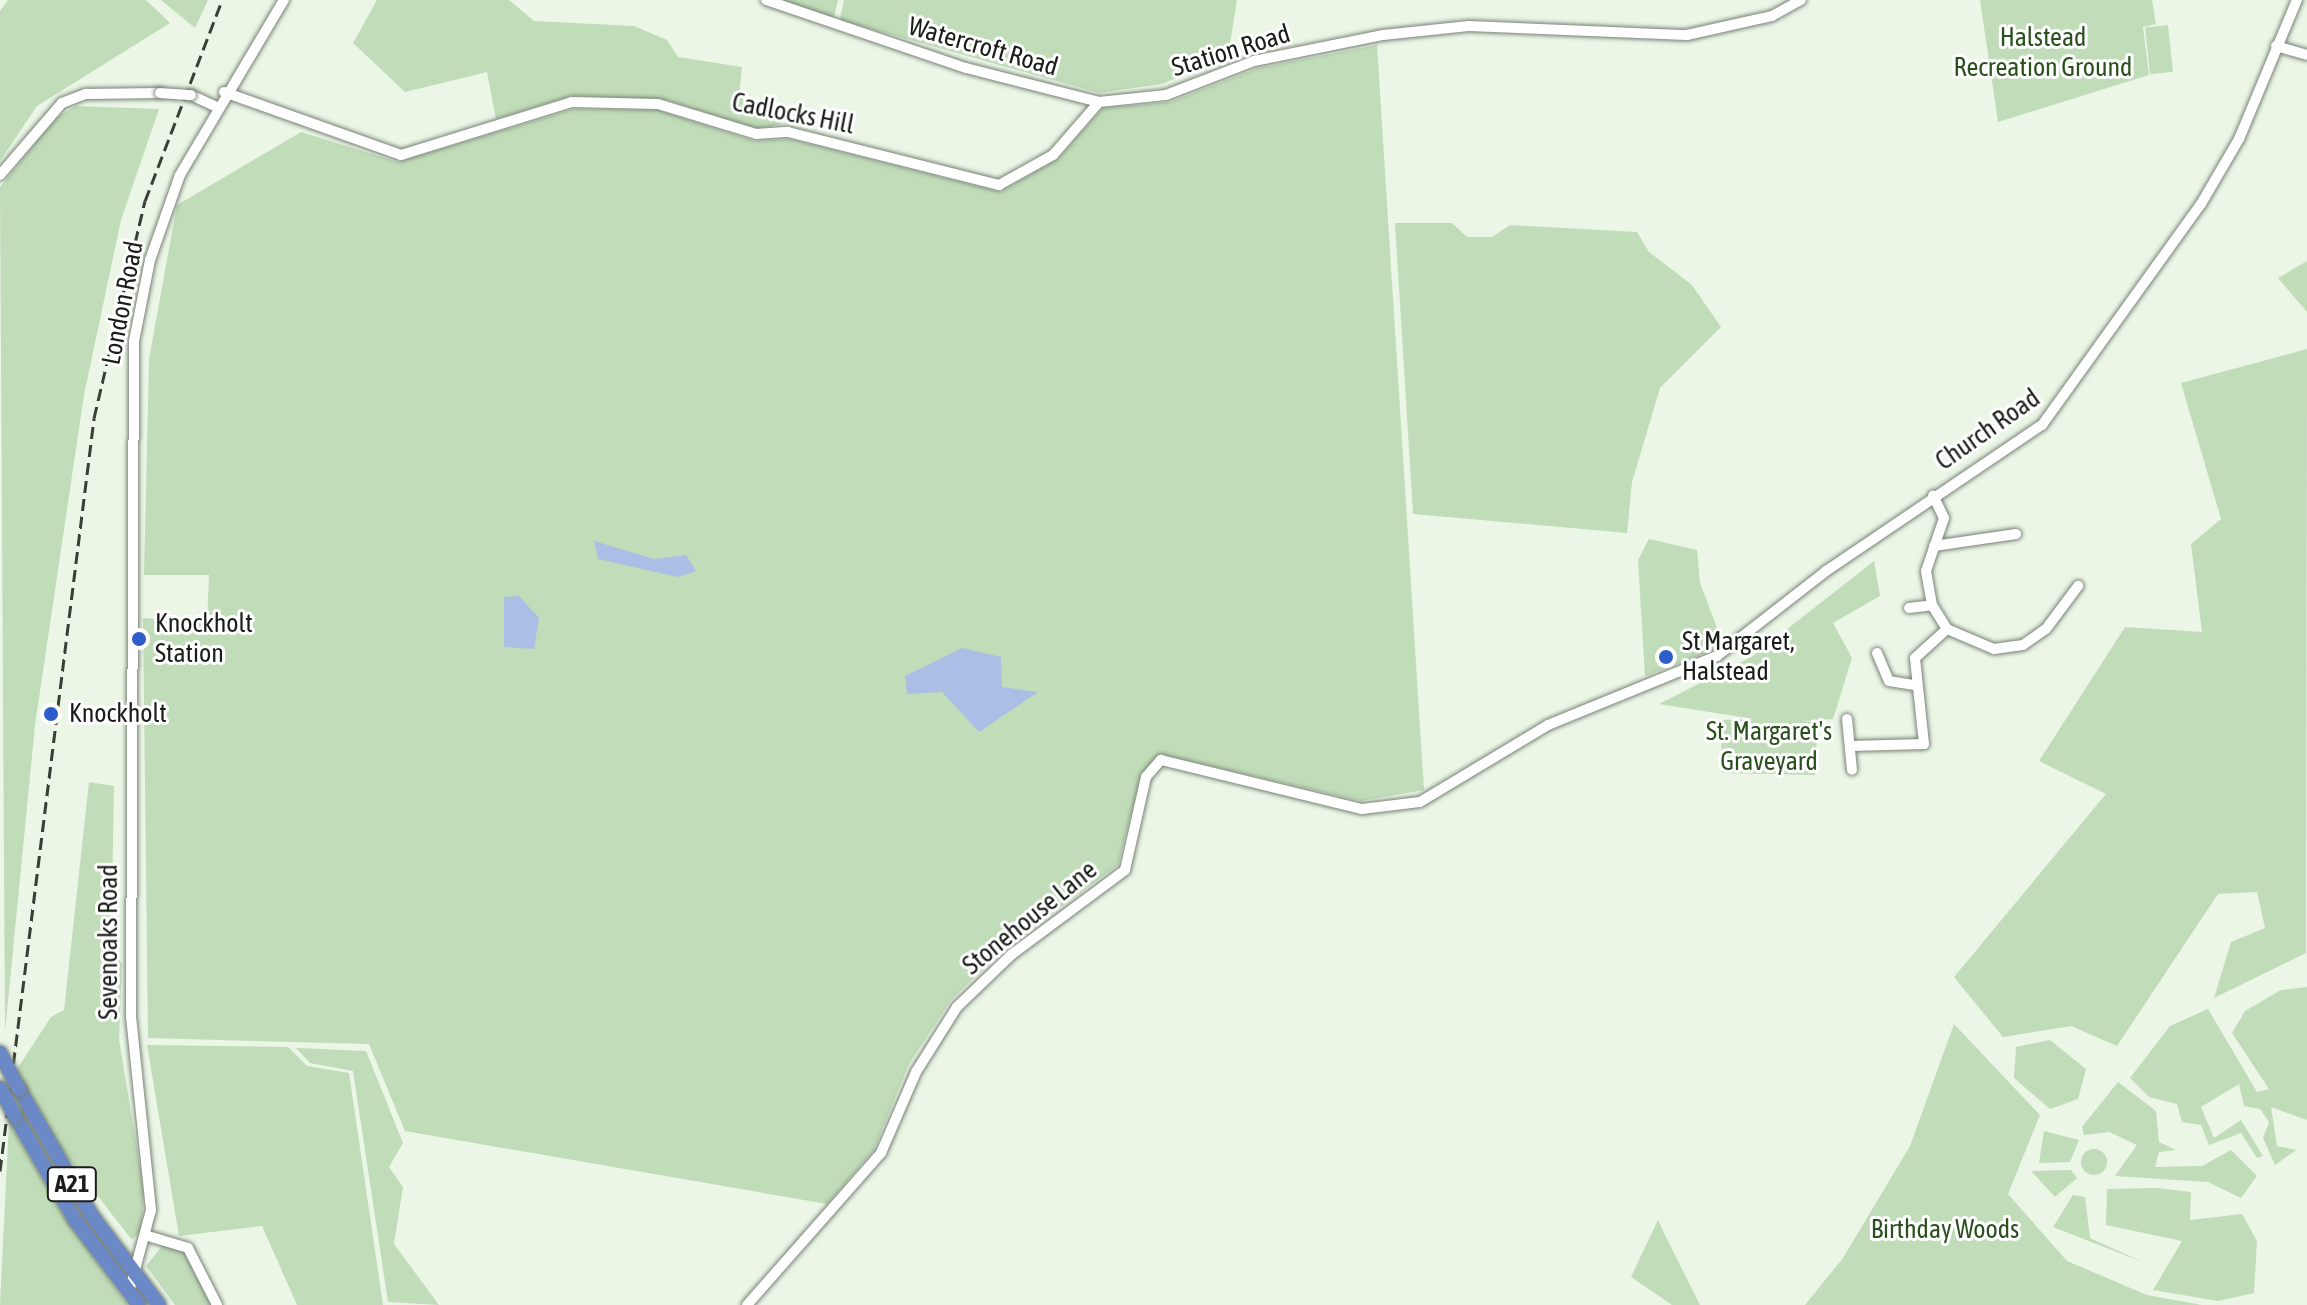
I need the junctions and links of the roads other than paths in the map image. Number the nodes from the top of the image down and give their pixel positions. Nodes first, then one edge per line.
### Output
1 (284, 0) edge
2 (766, 0) edge
3 (1801, 0) edge
4 (2297, 0) edge
5 (2276, 46) junction
6 (2307, 55) edge
7 (224, 92) junction
8 (1099, 102) junction
9 (215, 106) junction
10 (0, 175) edge
11 (1933, 495) junction
12 (2016, 534) dead end
13 (1934, 546) junction
14 (2078, 586) dead end
15 (1932, 605) junction
16 (1909, 608) dead end
17 (1947, 629) junction
18 (131, 646) joint
19 (1877, 653) dead end
20 (1915, 685) junction
21 (1625, 689) joint
22 (1847, 719) dead end
23 (1851, 746) junction
24 (1852, 770) dead end
25 (0, 1053) edge
26 (0, 1088) edge
27 (148, 1236) junction
28 (134, 1275) junction
29 (134, 1299) edge
30 (159, 1305) edge
31 (217, 1305) edge
32 (747, 1305) edge

1 - 7 street, London Road
2 - 8 street, Watercroft Road
3 - 8 street, Station Road
4 - 5 street, Church Road
5 - 6 street
5 - 11 street, Church Road
7 - 8 street, Cadlocks Hill
7 - 9 street, London Road
9 - 10 street, bridge
9 - 18 street, London Road
11 - 13 street
11 - 21 street, Church Road
12 - 13 street
13 - 15 street
14 - 17 street
15 - 16 street
15 - 17 street
17 - 20 street
18 - 27 street, Sevenoaks Road
19 - 20 street
20 - 23 street
21 - 32 street, Stonehouse Lane
22 - 23 street
23 - 24 street
25 - 28 highway, A21, bridge
26 - 29 highway, A21, bridge
27 - 28 street, Sevenoaks Road
27 - 31 street
28 - 29 street, Sevenoaks Road
28 - 30 highway, A21

